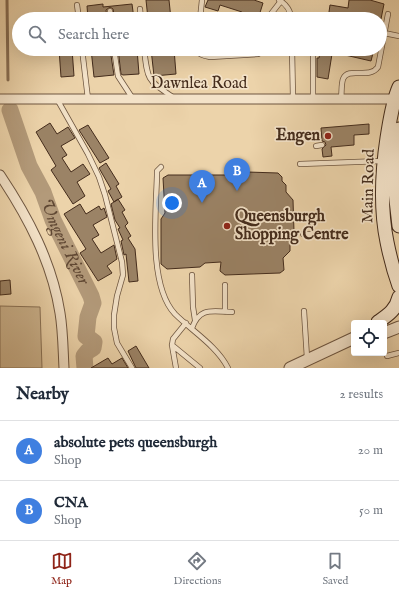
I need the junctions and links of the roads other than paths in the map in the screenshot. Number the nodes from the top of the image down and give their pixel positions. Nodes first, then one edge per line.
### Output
1 (202, 0) edge
2 (280, 1) edge
3 (77, 5) dead end
4 (140, 9) dead end
5 (78, 12) edge
6 (140, 12) edge
7 (201, 12) edge
8 (273, 12) edge
9 (290, 12) edge
10 (388, 14) dead end
11 (387, 19) edge
12 (387, 34) edge
13 (399, 36) edge
14 (83, 56) edge
15 (115, 56) edge
16 (145, 56) edge
17 (206, 56) edge
18 (226, 56) edge
19 (292, 56) edge
20 (313, 56) edge
21 (380, 56) edge
22 (397, 95) edge
23 (293, 98) junction
24 (313, 98) junction
25 (341, 98) junction
26 (0, 99) edge
27 (57, 99) junction
28 (88, 99) junction
29 (133, 99) junction
30 (176, 99) junction
31 (399, 129) edge
32 (322, 145) dead end
33 (316, 146) dead end
34 (390, 161) junction
35 (300, 164) dead end
36 (161, 167) dead end
37 (0, 175) edge
38 (399, 226) edge
39 (303, 234) dead end
40 (321, 234) dead end
41 (192, 275) dead end
42 (225, 285) dead end
43 (399, 286) edge
44 (399, 297) edge
45 (304, 311) dead end
46 (225, 312) junction
47 (232, 312) dead end
48 (399, 313) edge
49 (195, 320) junction
50 (385, 320) edge
51 (387, 321) edge
52 (186, 324) junction
53 (387, 327) edge
54 (192, 328) junction
55 (399, 328) edge
56 (351, 340) edge
57 (172, 345) junction
58 (399, 353) edge
59 (387, 356) dead end
60 (305, 363) edge
61 (64, 368) edge
62 (132, 368) edge
63 (176, 368) edge
64 (200, 368) edge
65 (228, 368) edge
66 (290, 368) edge

1 - 7 lane
2 - 8 lane
2 - 9 lane
3 - 5 lane
4 - 6 lane
10 - 11 lane
12 - 13 lane
14 - 28 lane
15 - 29 lane
16 - 30 lane
17 - 18 lane
19 - 23 lane
20 - 24 lane
21 - 25 lane
22 - 25 street, Dawnlea Road
22 - 34 main road, Main Road
23 - 24 street, Dawnlea Road
23 - 30 street, Dawnlea Road
24 - 25 street, Dawnlea Road
26 - 27 street, Dawnlea Road
27 - 28 street, Dawnlea Road
27 - 62 lane
28 - 29 street, Dawnlea Road
29 - 30 street, Dawnlea Road
31 - 34 main road, Main Road
32 - 33 lane
34 - 35 lane
34 - 38 main road, Main Road
34 - 43 main road, Main Road
36 - 52 lane
37 - 61 street
39 - 40 lane
41 - 49 lane
42 - 46 lane
44 - 50 main road
45 - 60 lane
46 - 47 lane
46 - 49 lane
48 - 51 street
49 - 54 lane
52 - 54 lane
52 - 57 lane
53 - 55 street
54 - 65 lane
56 - 60 street
57 - 63 lane
57 - 64 lane
58 - 59 lane
60 - 66 street

